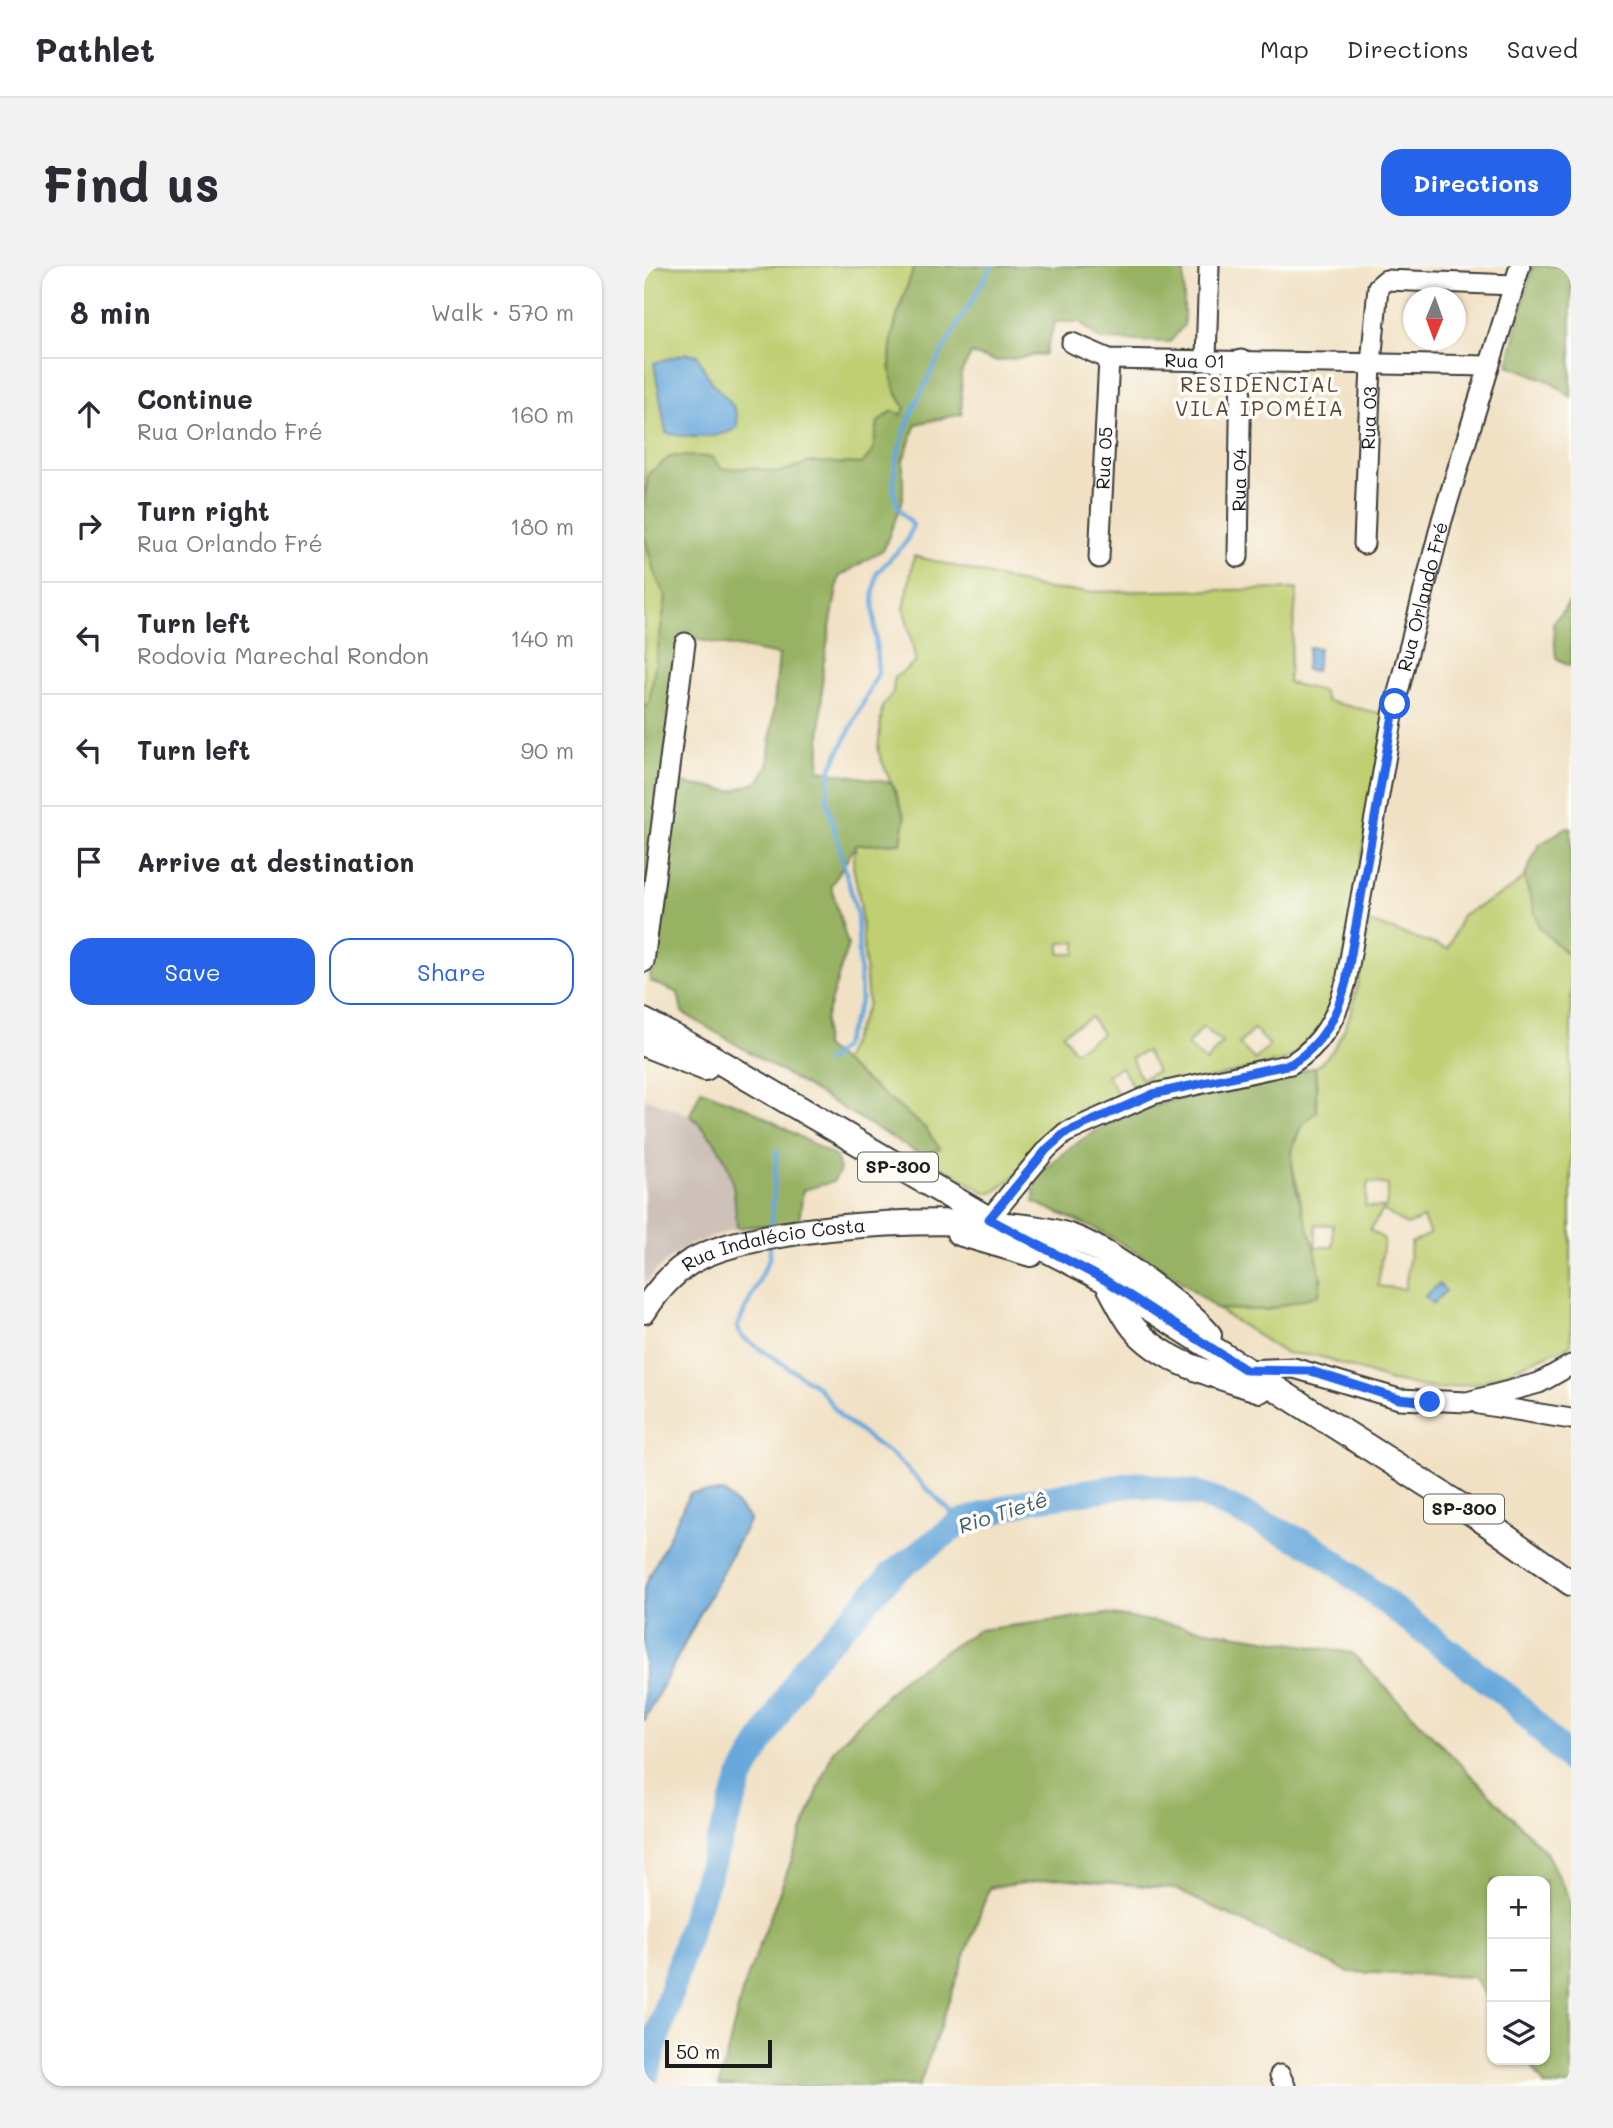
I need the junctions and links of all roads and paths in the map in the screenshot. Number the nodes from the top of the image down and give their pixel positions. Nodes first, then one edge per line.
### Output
1 (1209, 266) edge
2 (1520, 266) edge
3 (1514, 285) junction
4 (1072, 343) dead end
5 (1109, 359) junction
6 (1206, 359) junction
7 (1241, 360) junction
8 (1371, 364) junction
9 (1489, 366) junction
10 (1364, 544) dead end
11 (1238, 557) dead end
12 (1099, 558) dead end
13 (685, 643) dead end
14 (644, 962) edge
15 (644, 1021) edge
16 (644, 1044) edge
17 (797, 1109) junction
18 (994, 1222) junction
19 (924, 1223) junction
20 (1082, 1268) junction
21 (1105, 1280) junction
22 (644, 1311) edge
23 (1199, 1332) junction
24 (1179, 1361) junction
25 (1237, 1364) junction
26 (1571, 1365) edge
27 (1466, 1402) junction
28 (1298, 1403) junction
29 (1571, 1419) edge
30 (1571, 1583) edge

1 - 6 street
2 - 3 street, Rua Orlando Fré
3 - 8 street, Rua 03
3 - 9 street, Rua Orlando Fré
4 - 5 street, Rua 01
5 - 6 street, Rua 01
5 - 12 street, Rua 05
6 - 7 street, Rua 01
7 - 8 street, Rua 01
7 - 11 street, Rua 04
8 - 9 street, Rua 01
8 - 10 street, Rua 03
9 - 18 street, Rua Orlando Fré
13 - 14 street
15 - 17 main road, SP-300
16 - 17 main road, SP-300
17 - 18 main road, SP-300
18 - 19 main road, Rua Indalécio Costa
18 - 20 main road, SP-300
18 - 23 main road, Rua Indalécio Costa
19 - 20 main road, Rua Indalécio Costa
19 - 22 main road, Rua Indalécio Costa
20 - 21 main road, SP-300
21 - 23 main road, SP-300
21 - 24 main road
23 - 24 main road
23 - 25 main road, SP-300
24 - 28 main road
25 - 27 street
25 - 28 main road, SP-300
26 - 27 street
27 - 29 street
28 - 30 main road, SP-300

